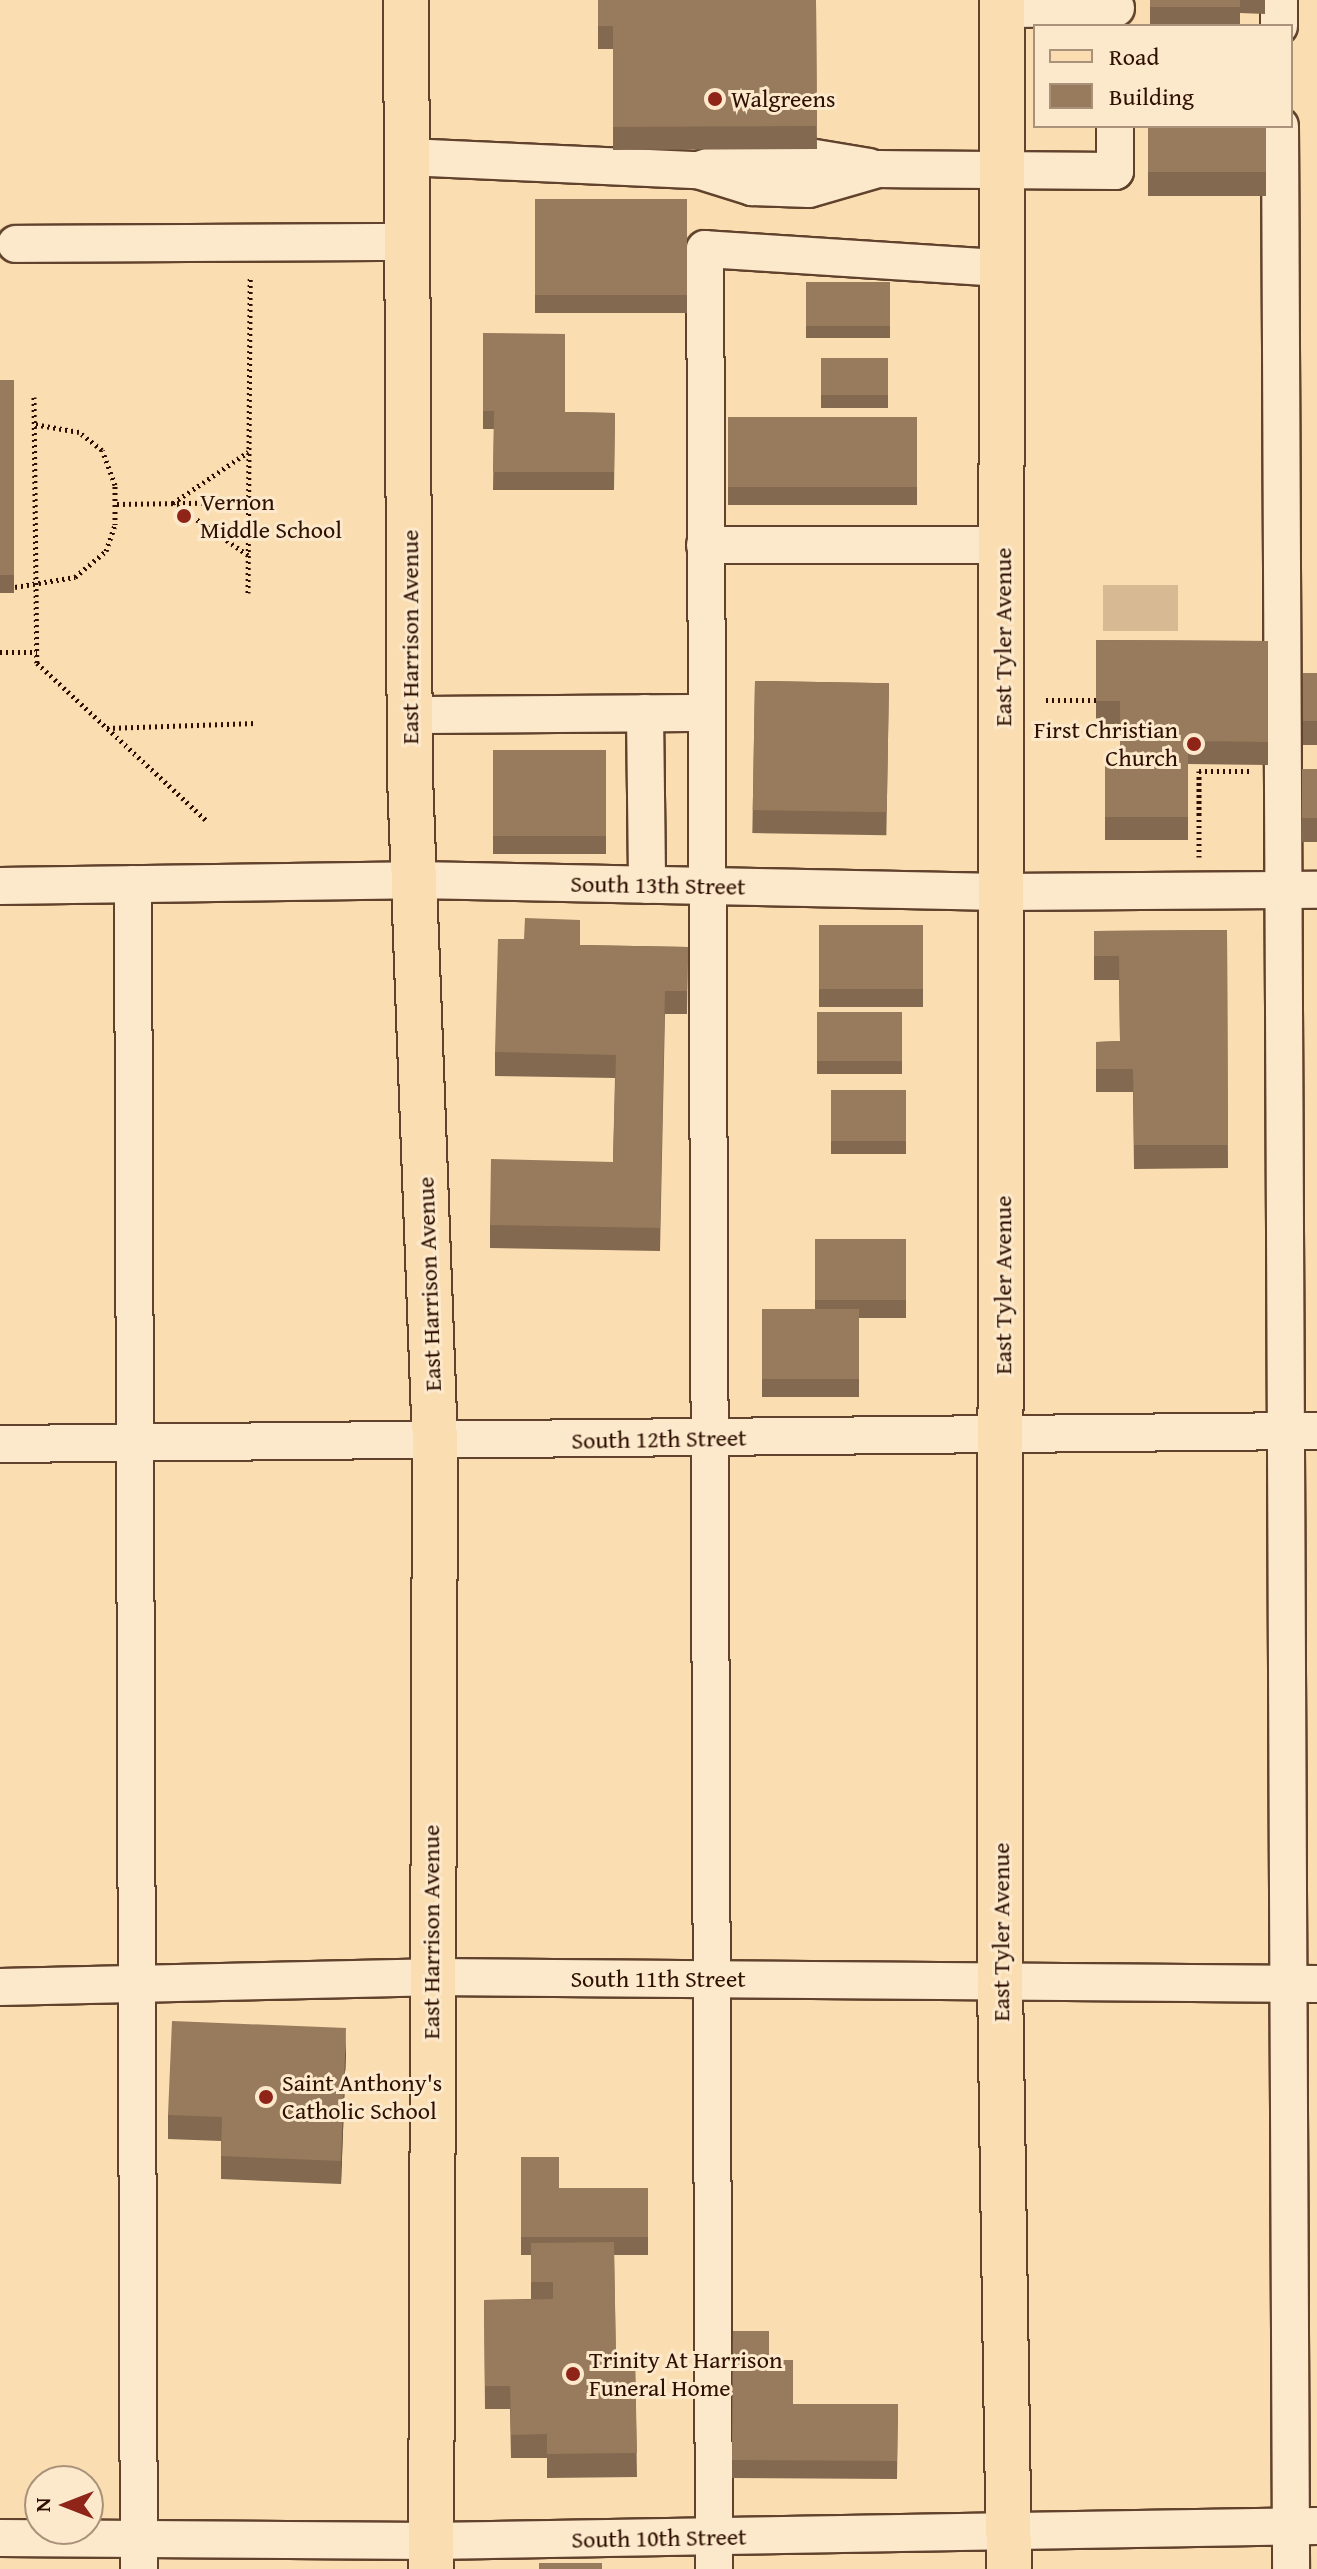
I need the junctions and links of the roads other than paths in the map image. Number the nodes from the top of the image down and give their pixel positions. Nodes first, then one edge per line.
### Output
1 (406, 0) edge
2 (1279, 0) edge
3 (1002, 4) edge
4 (1116, 11) edge
5 (1279, 24) edge
6 (1115, 128) edge
7 (1280, 128) edge
8 (407, 157) junction
9 (1002, 172) junction
10 (408, 242) junction
11 (16, 244) dead end
12 (1002, 268) junction
13 (705, 545) junction
14 (1002, 545) junction
15 (645, 713) junction
16 (705, 713) junction
17 (410, 715) junction
18 (414, 880) junction
19 (133, 884) junction
20 (647, 885) junction
21 (0, 886) edge
22 (704, 886) junction
23 (1301, 890) edge
24 (1000, 892) junction
25 (1004, 1431) junction
26 (1300, 1431) edge
27 (710, 1437) junction
28 (435, 1443) junction
29 (0, 1444) edge
30 (138, 1444) junction
31 (431, 1977) junction
32 (710, 1980) junction
33 (1000, 1982) junction
34 (137, 1984) junction
35 (1302, 1984) edge
36 (0, 1987) edge
37 (1304, 2526) edge
38 (0, 2538) edge
39 (1008, 2551) edge
40 (714, 2553) edge
41 (138, 2554) edge
42 (431, 2555) edge
43 (1291, 2569) edge

1 - 8 main road, East Harrison Avenue
2 - 5 street
3 - 4 street
3 - 9 main road, East Tyler Avenue
6 - 9 street
7 - 23 street
8 - 9 street
8 - 10 main road, East Harrison Avenue
9 - 12 main road, East Tyler Avenue
10 - 11 street
10 - 17 main road, East Harrison Avenue
12 - 13 street
12 - 14 main road, East Tyler Avenue
13 - 14 street
13 - 16 street
14 - 24 main road, East Tyler Avenue
15 - 16 street
15 - 17 street
15 - 20 street
16 - 22 street
17 - 18 main road, East Harrison Avenue
18 - 19 street, South 13th Street
18 - 20 street, South 13th Street
18 - 28 main road, East Harrison Avenue
19 - 21 street, South 13th Street
19 - 30 street
20 - 22 street, South 13th Street
22 - 24 street, South 13th Street
22 - 27 street
23 - 24 street, South 13th Street
23 - 26 street
24 - 25 main road, East Tyler Avenue
25 - 26 street, South 12th Street
25 - 27 street, South 12th Street
25 - 33 main road, East Tyler Avenue
26 - 35 street
27 - 28 street, South 12th Street
27 - 32 street
28 - 30 street, South 12th Street
28 - 31 main road, East Harrison Avenue
29 - 30 street, South 12th Street
30 - 34 street
31 - 32 street, South 11th Street
31 - 34 street, South 11th Street
31 - 42 main road, East Harrison Avenue
32 - 33 street, South 11th Street
32 - 40 street
33 - 35 street, South 11th Street
33 - 39 main road, East Tyler Avenue
34 - 36 street, South 11th Street
34 - 41 street
35 - 37 street
37 - 39 street, South 10th Street
37 - 43 street
38 - 41 street, South 10th Street
39 - 40 street, South 10th Street
40 - 42 street, South 10th Street
41 - 42 street, South 10th Street

